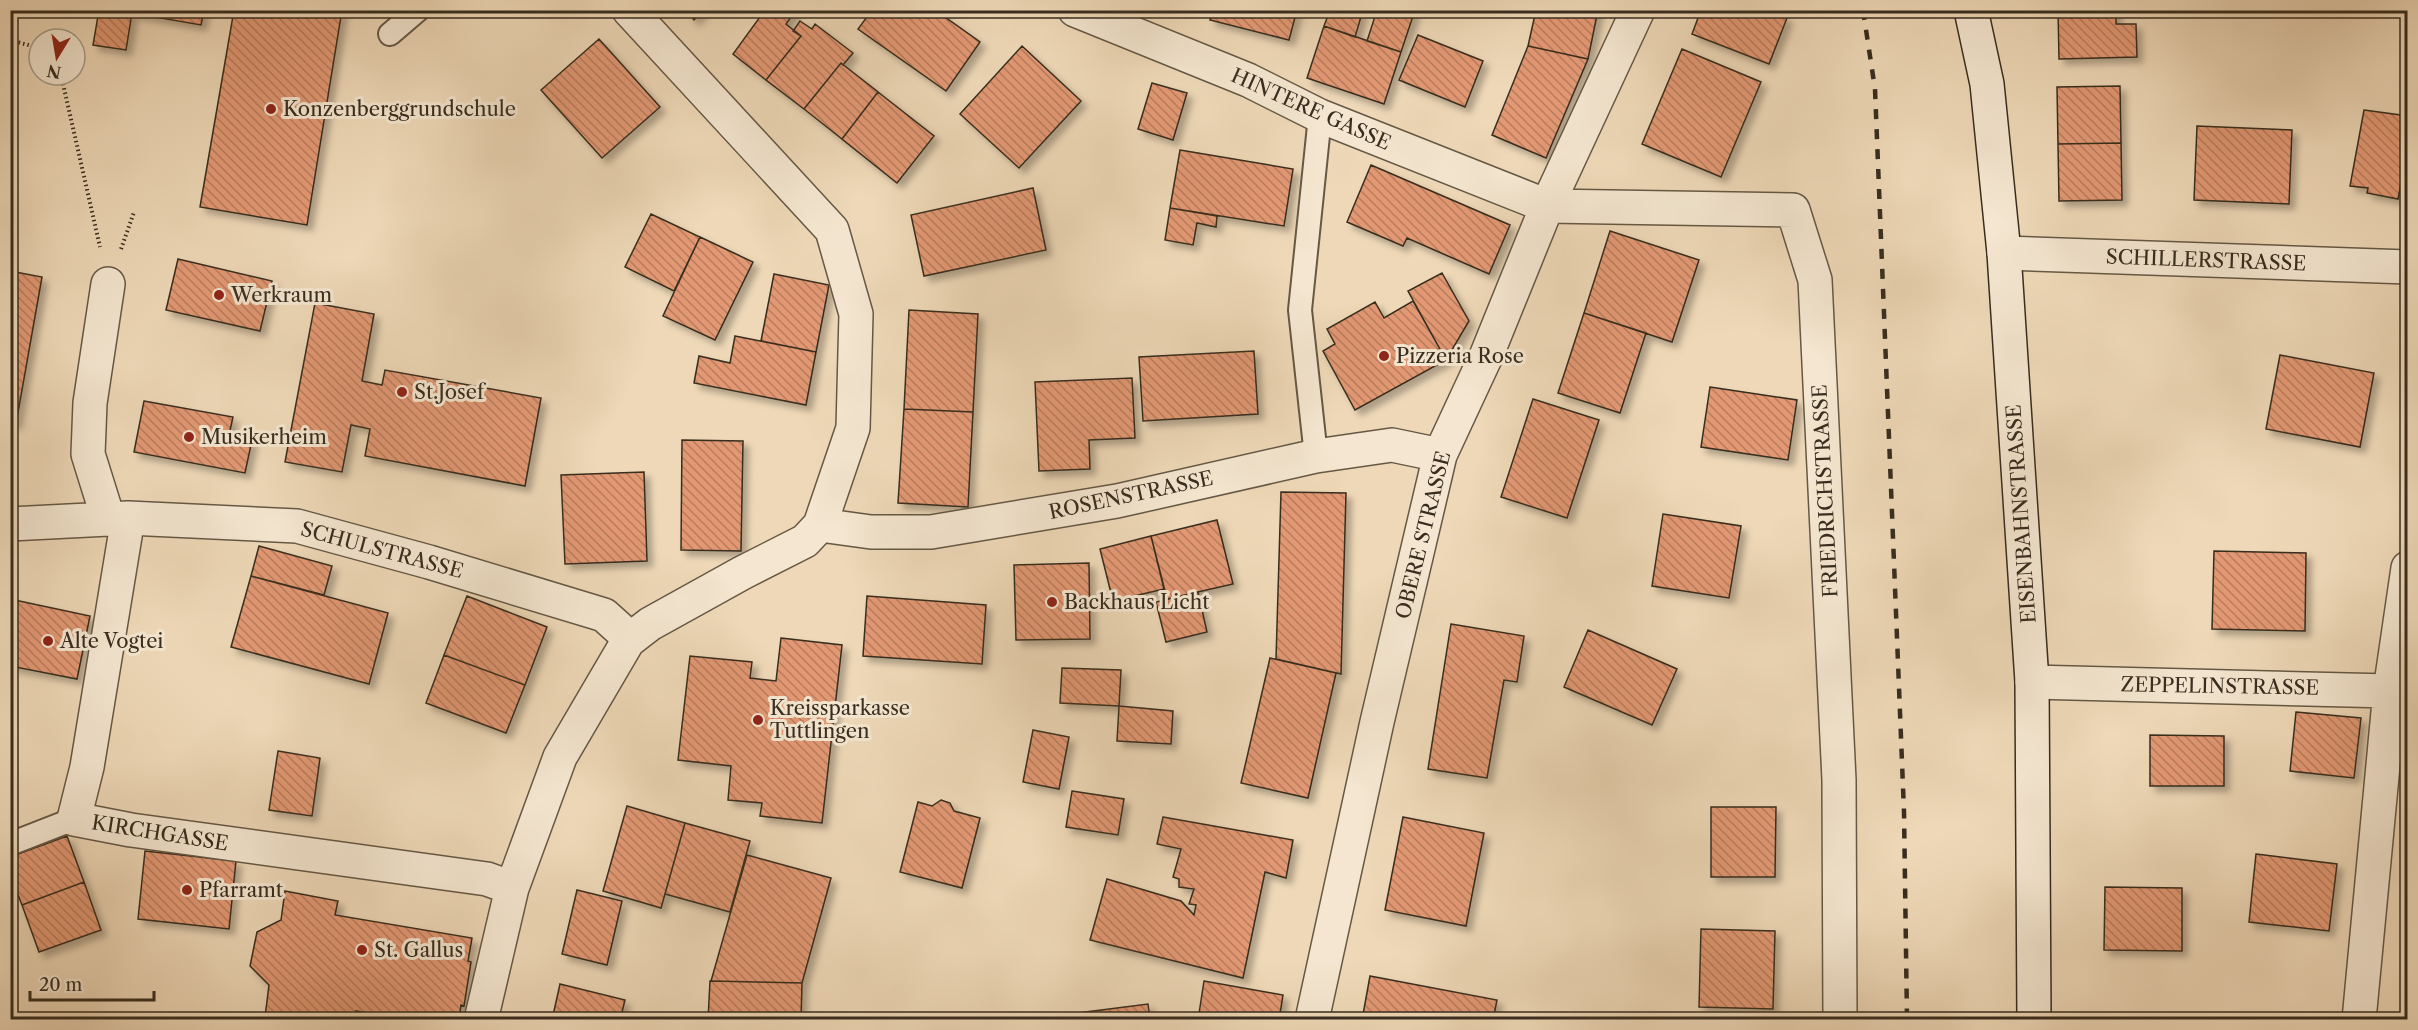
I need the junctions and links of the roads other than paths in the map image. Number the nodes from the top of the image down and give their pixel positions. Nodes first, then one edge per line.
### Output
1 (418, 10) edge
2 (630, 10) edge
3 (1075, 10) edge
4 (1638, 10) edge
5 (1971, 10) edge
6 (390, 34) dead end
7 (1320, 116) junction
8 (1547, 206) junction
9 (2004, 253) junction
10 (2408, 267) edge
11 (108, 284) road end
12 (1440, 455) junction
13 (1316, 456) junction
14 (118, 518) junction
15 (10, 524) edge
16 (820, 525) junction
17 (2408, 568) edge
18 (628, 641) junction
19 (2032, 682) junction
20 (2399, 692) edge
21 (74, 819) junction
22 (10, 844) edge
23 (512, 888) junction
24 (482, 1020) edge
25 (1312, 1020) edge
26 (1840, 1020) edge
27 (2034, 1020) edge
28 (2359, 1020) edge

1 - 6 lane
2 - 16 street
3 - 7 street, HINTERE GASSE
4 - 8 street, OBERE STRASSE
5 - 9 street, EISENBAHNSTRASSE
7 - 8 street, HINTERE GASSE
7 - 13 lane
8 - 12 street, OBERE STRASSE
8 - 26 street, FRIEDRICHSTRASSE
9 - 10 street, SCHILLERSTRASSE
9 - 19 street, EISENBAHNSTRASSE
11 - 14 street
12 - 13 street, ROSENSTRASSE
12 - 25 street, OBERE STRASSE
13 - 16 street, ROSENSTRASSE
14 - 15 street, SCHULSTRASSE
14 - 18 street, SCHULSTRASSE
14 - 21 street, KIRCHGASSE
16 - 18 street
17 - 20 street
18 - 23 street
19 - 20 street, ZEPPELINSTRASSE
19 - 27 street, EISENBAHNSTRASSE
20 - 28 street
21 - 22 lane
21 - 23 street, KIRCHGASSE
23 - 24 street

